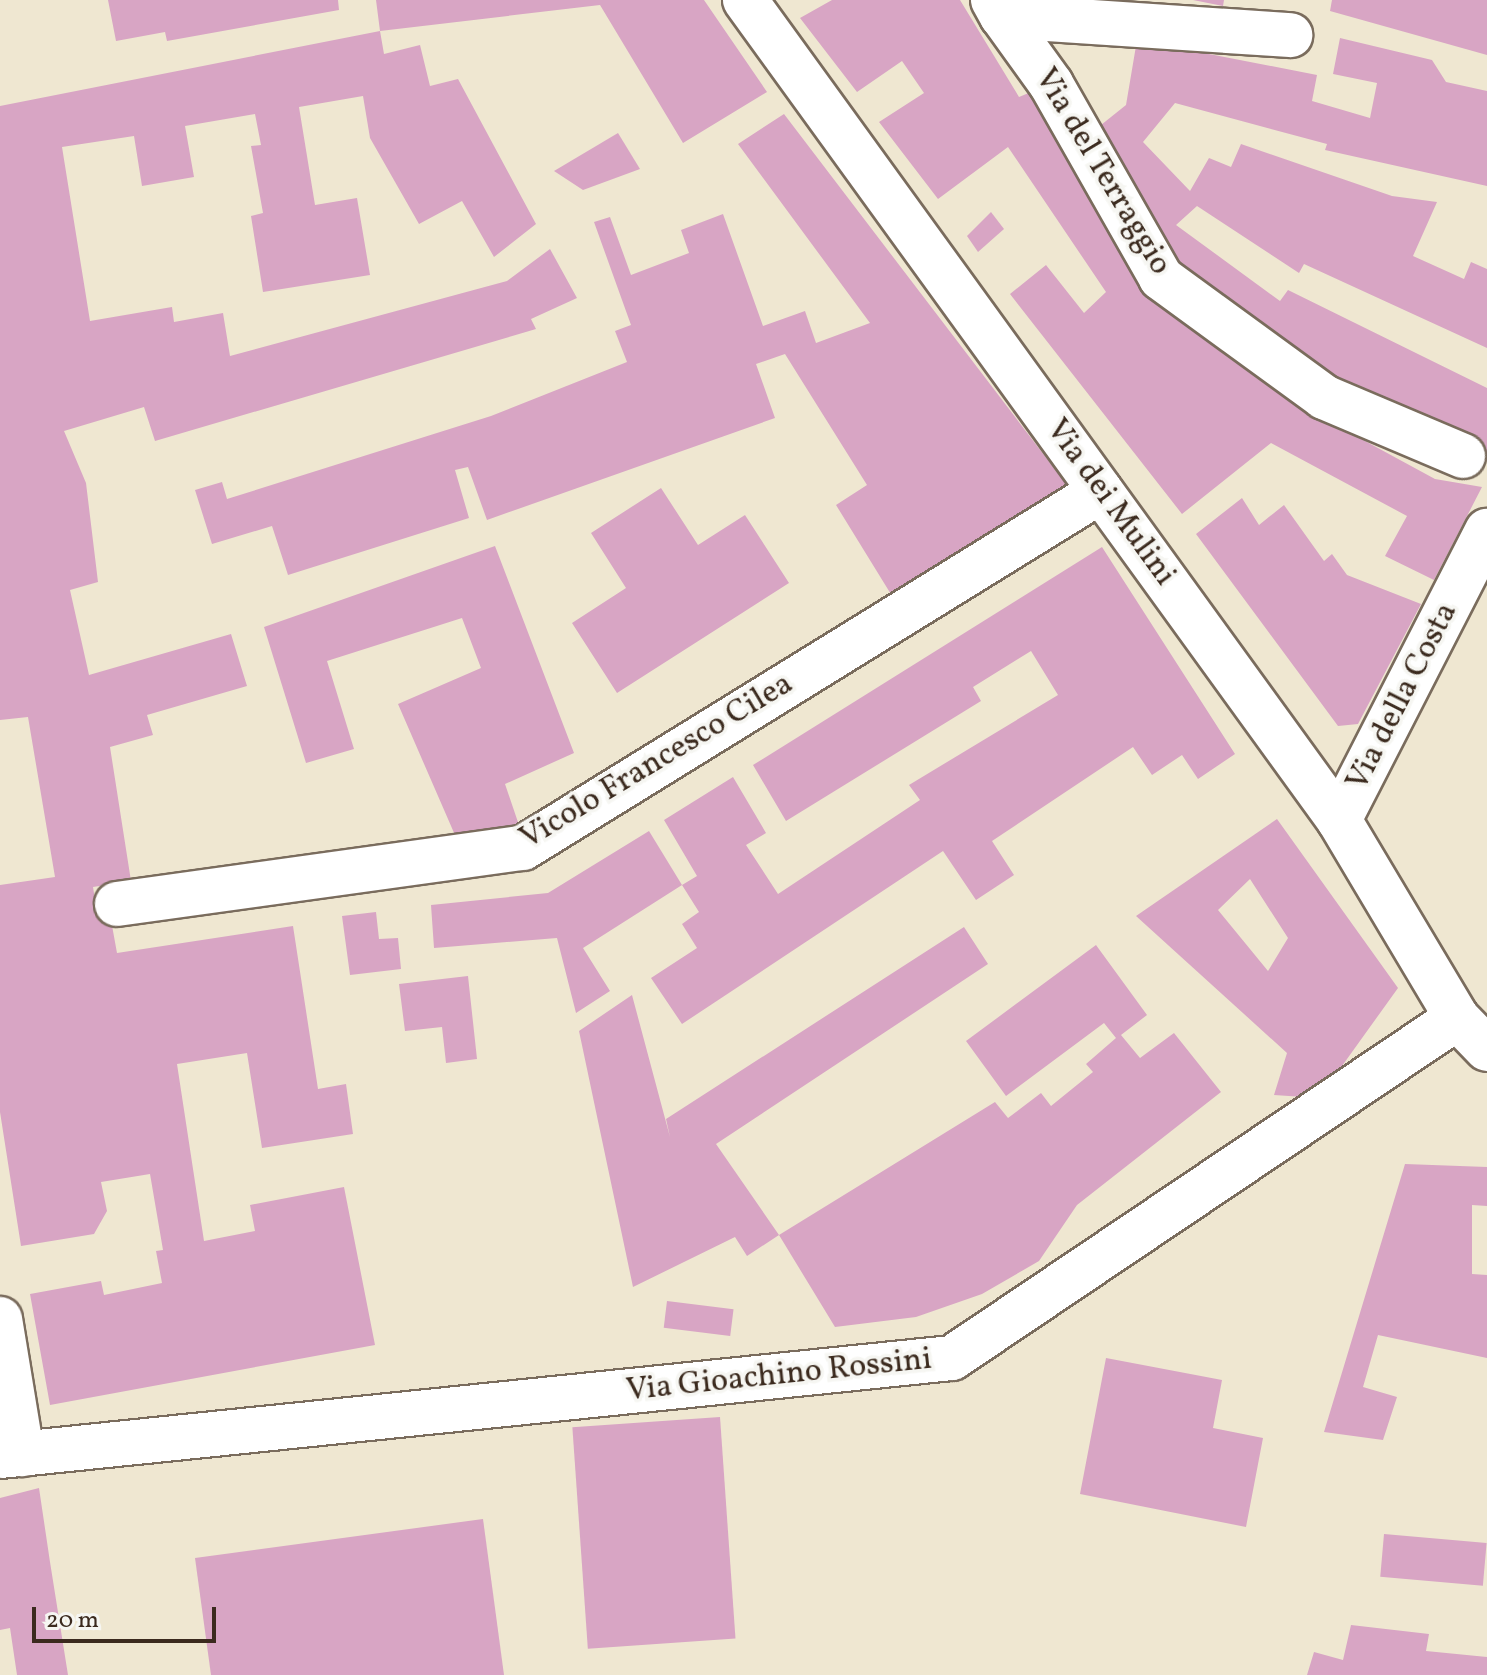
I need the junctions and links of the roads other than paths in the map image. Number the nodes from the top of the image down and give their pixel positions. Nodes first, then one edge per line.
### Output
1 (745, 0) edge
2 (998, 8) edge
3 (1290, 35) dead end
4 (1463, 456) dead end
5 (1101, 491) junction
6 (1487, 531) edge
7 (1339, 820) junction
8 (117, 904) dead end
9 (1457, 1018) junction
10 (1487, 1049) edge
11 (0, 1319) edge
12 (11, 1455) edge

1 - 5 street, Via dei Mulini
2 - 3 street, Via del Terraggio
2 - 4 street, Via del Terraggio
5 - 7 street, Via dei Mulini
5 - 8 street, Vicolo Francesco Cilea
6 - 7 street, Via della Costa
7 - 9 street, Via dei Mulini
9 - 10 street, Via dei Mulini
9 - 12 street, Via Gioachino Rossini
11 - 12 street

